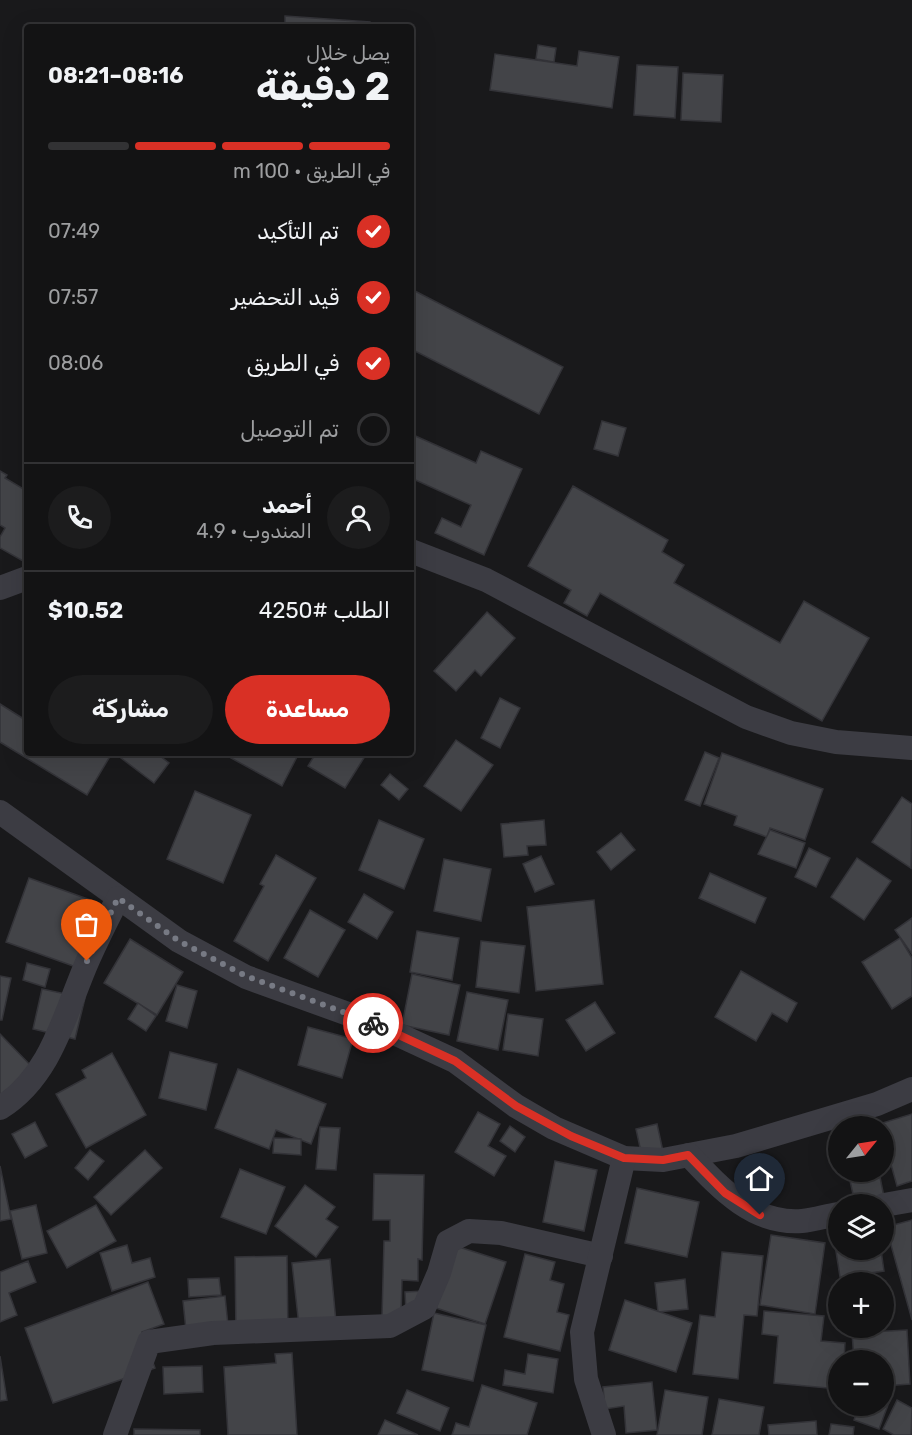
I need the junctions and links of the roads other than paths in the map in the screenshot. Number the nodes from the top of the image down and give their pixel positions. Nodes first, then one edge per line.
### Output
1 (414, 552) edge
2 (24, 579) edge
3 (0, 588) edge
4 (912, 748) edge
5 (0, 812) edge
6 (118, 898) junction
7 (912, 1089) edge
8 (0, 1108) edge
9 (688, 1155) junction
10 (624, 1158) junction
11 (912, 1200) edge
12 (894, 1203) edge
13 (828, 1216) edge
14 (601, 1256) junction
15 (114, 1435) edge
16 (604, 1435) edge

1 - 4 street
2 - 3 street
5 - 6 street
6 - 8 street
6 - 10 street
7 - 9 street
9 - 10 street
9 - 13 street
10 - 14 street
11 - 12 street
14 - 15 street
14 - 16 street

